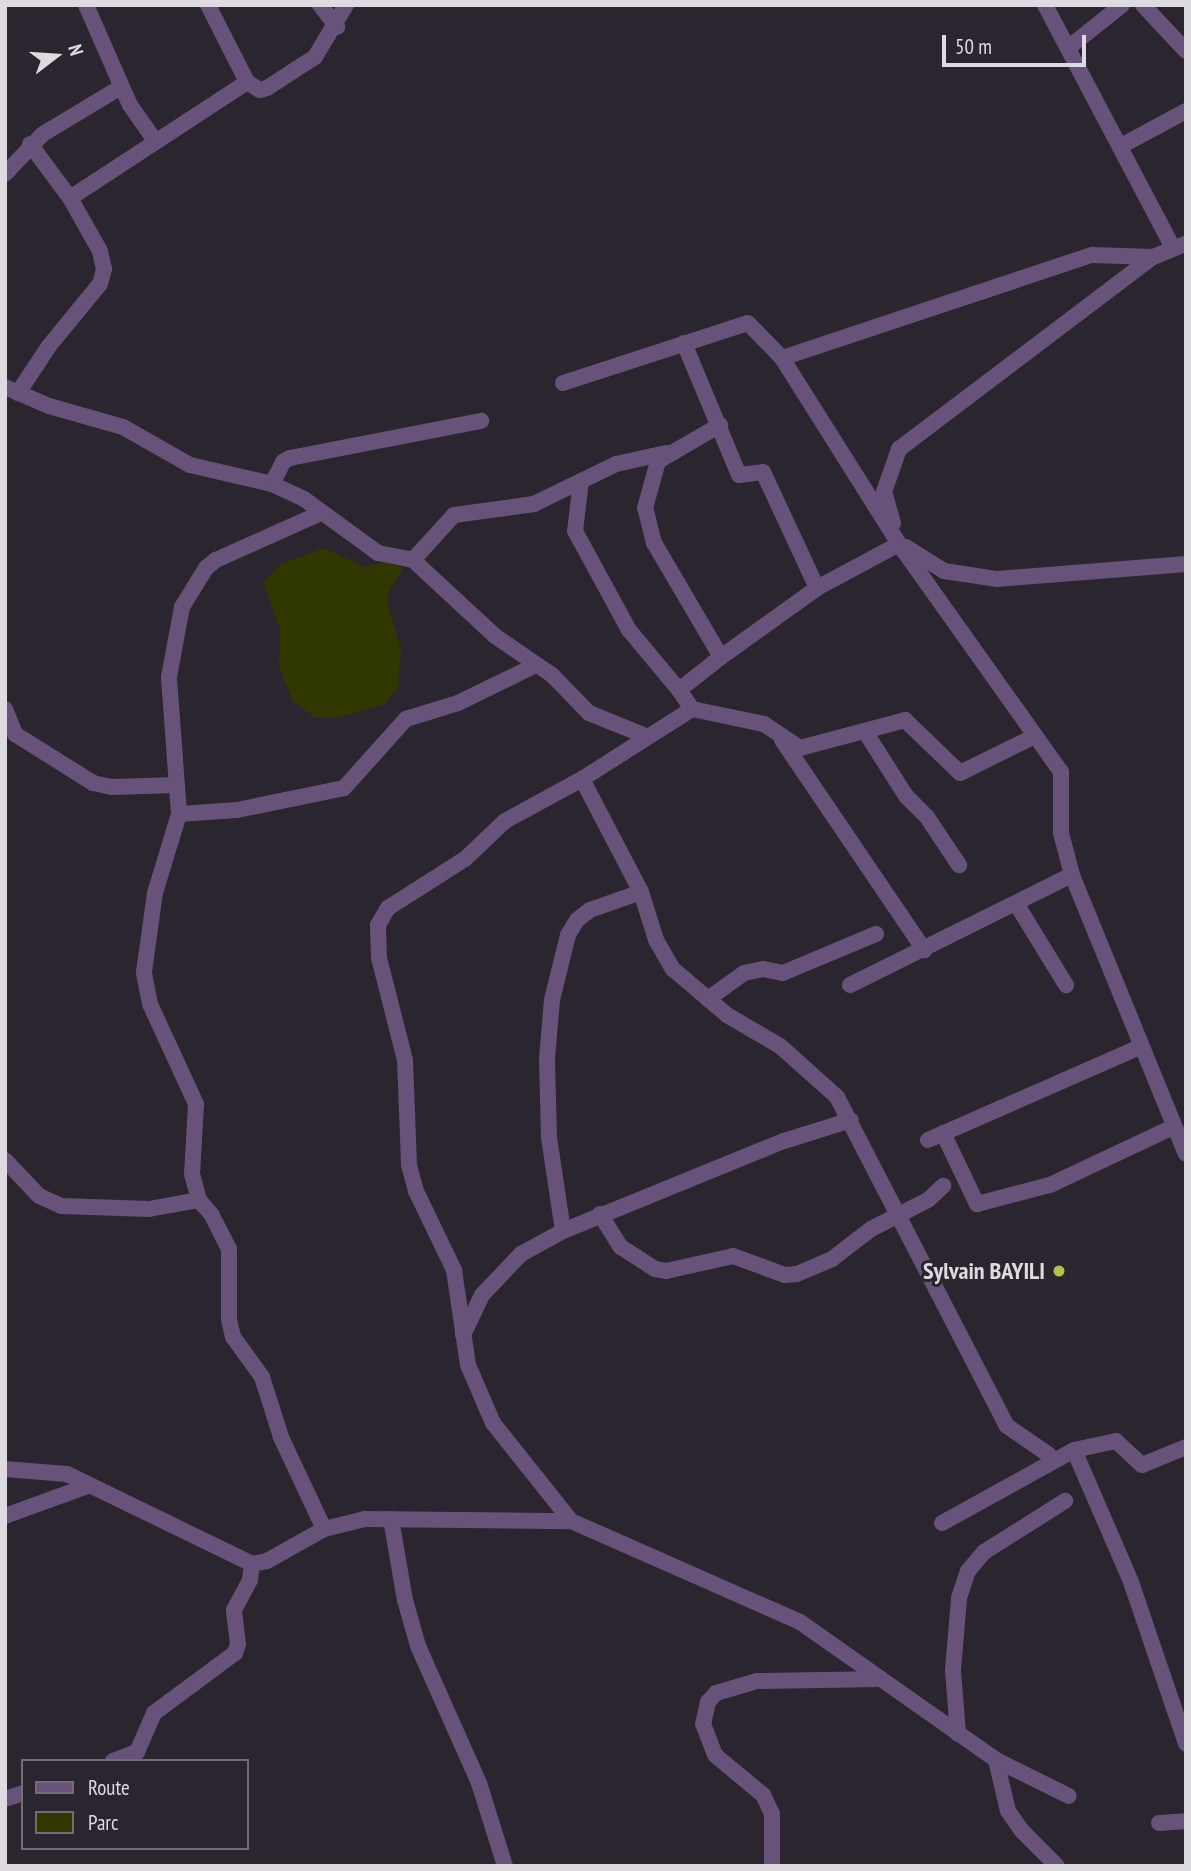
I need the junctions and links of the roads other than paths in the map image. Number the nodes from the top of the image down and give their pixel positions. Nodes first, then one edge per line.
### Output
1 (86, 5) edge
2 (208, 5) edge
3 (320, 5) edge
4 (346, 5) edge
5 (1045, 5) edge
6 (1122, 5) edge
7 (1143, 5) edge
8 (337, 27) junction
9 (1068, 48) junction
10 (1186, 51) edge
11 (247, 82) junction
12 (121, 87) junction
13 (1186, 111) edge
14 (156, 142) junction
15 (30, 144) junction
16 (1121, 146) junction
17 (7, 167) edge
18 (70, 198) junction
19 (1180, 246) edge
20 (1153, 257) junction
21 (684, 343) junction
22 (782, 358) junction
23 (563, 383) dead end
24 (12, 390) edge
25 (481, 421) dead end
26 (720, 425) junction
27 (673, 452) junction
28 (581, 481) junction
29 (272, 484) junction
30 (321, 513) junction
31 (900, 544) junction
32 (413, 560) junction
33 (1186, 564) edge
34 (817, 589) junction
35 (721, 657) junction
36 (536, 665) junction
37 (680, 690) junction
38 (5, 709) edge
39 (692, 709) junction
40 (866, 733) junction
41 (778, 734) junction
42 (646, 736) junction
43 (1033, 737) junction
44 (582, 779) junction
45 (177, 785) junction
46 (179, 814) junction
47 (958, 865) dead end
48 (1072, 875) junction
49 (641, 892) junction
50 (1017, 905) junction
51 (876, 934) dead end
52 (924, 950) junction
53 (850, 985) dead end
54 (1066, 985) dead end
55 (708, 999) junction
56 (1140, 1047) junction
57 (851, 1120) junction
58 (1173, 1127) junction
59 (943, 1133) junction
60 (928, 1140) dead end
61 (1186, 1154) edge
62 (5, 1160) edge
63 (943, 1186) dead end
64 (199, 1200) junction
65 (898, 1213) junction
66 (600, 1214) junction
67 (563, 1231) junction
68 (463, 1335) junction
69 (1186, 1447) edge
70 (1074, 1450) junction
71 (1049, 1455) dead end
72 (5, 1469) edge
73 (90, 1485) junction
74 (1065, 1501) dead end
75 (5, 1516) edge
76 (391, 1519) junction
77 (570, 1521) junction
78 (942, 1523) dead end
79 (324, 1529) junction
80 (252, 1564) junction
81 (881, 1679) junction
82 (958, 1734) junction
83 (1186, 1744) edge
84 (118, 1759) edge
85 (996, 1760) junction
86 (1069, 1797) dead end
87 (1186, 1821) edge
88 (1159, 1823) dead end
89 (505, 1866) edge
90 (772, 1866) edge
91 (1057, 1866) edge

1 - 12 street
2 - 11 street
3 - 8 street
4 - 8 street
5 - 9 street
6 - 9 street
7 - 10 street
8 - 11 street
9 - 16 street
11 - 14 street
12 - 14 street
12 - 15 street
13 - 16 street
14 - 18 street
15 - 17 street
15 - 18 street
16 - 19 street
18 - 24 street
19 - 20 street
20 - 22 street
20 - 31 street
21 - 22 street
21 - 23 street
21 - 26 street
22 - 31 street
24 - 29 street
25 - 29 street
26 - 27 street
26 - 34 street
27 - 28 street
27 - 35 street
28 - 32 street
28 - 37 street
29 - 30 street
30 - 32 street
30 - 45 street
31 - 33 street
31 - 34 street
31 - 43 street
32 - 36 street
34 - 35 street
35 - 37 street
36 - 42 street
36 - 46 street
37 - 39 street
38 - 45 street
39 - 41 street
39 - 42 street
40 - 41 street
40 - 43 street
40 - 47 street
41 - 52 street
42 - 44 street
43 - 48 street
44 - 49 street
44 - 68 street
45 - 46 street
46 - 64 street
48 - 50 street
48 - 56 street
49 - 55 street
49 - 67 street
50 - 52 street
50 - 54 street
51 - 55 street
52 - 53 street
55 - 57 street
56 - 58 street
56 - 59 street
57 - 65 street
57 - 66 street
58 - 59 street
58 - 61 street
59 - 60 street
62 - 64 street
63 - 65 street
64 - 79 street
65 - 66 street
65 - 71 street
66 - 67 street
67 - 68 street
68 - 77 street
69 - 70 street
70 - 78 street
70 - 83 street
72 - 73 street
73 - 75 street
73 - 80 street
74 - 82 street
76 - 77 street
76 - 79 street
76 - 89 street
77 - 81 street
79 - 80 street
80 - 84 street
81 - 82 street
81 - 90 street
82 - 85 street
85 - 86 street
85 - 91 street
87 - 88 street

